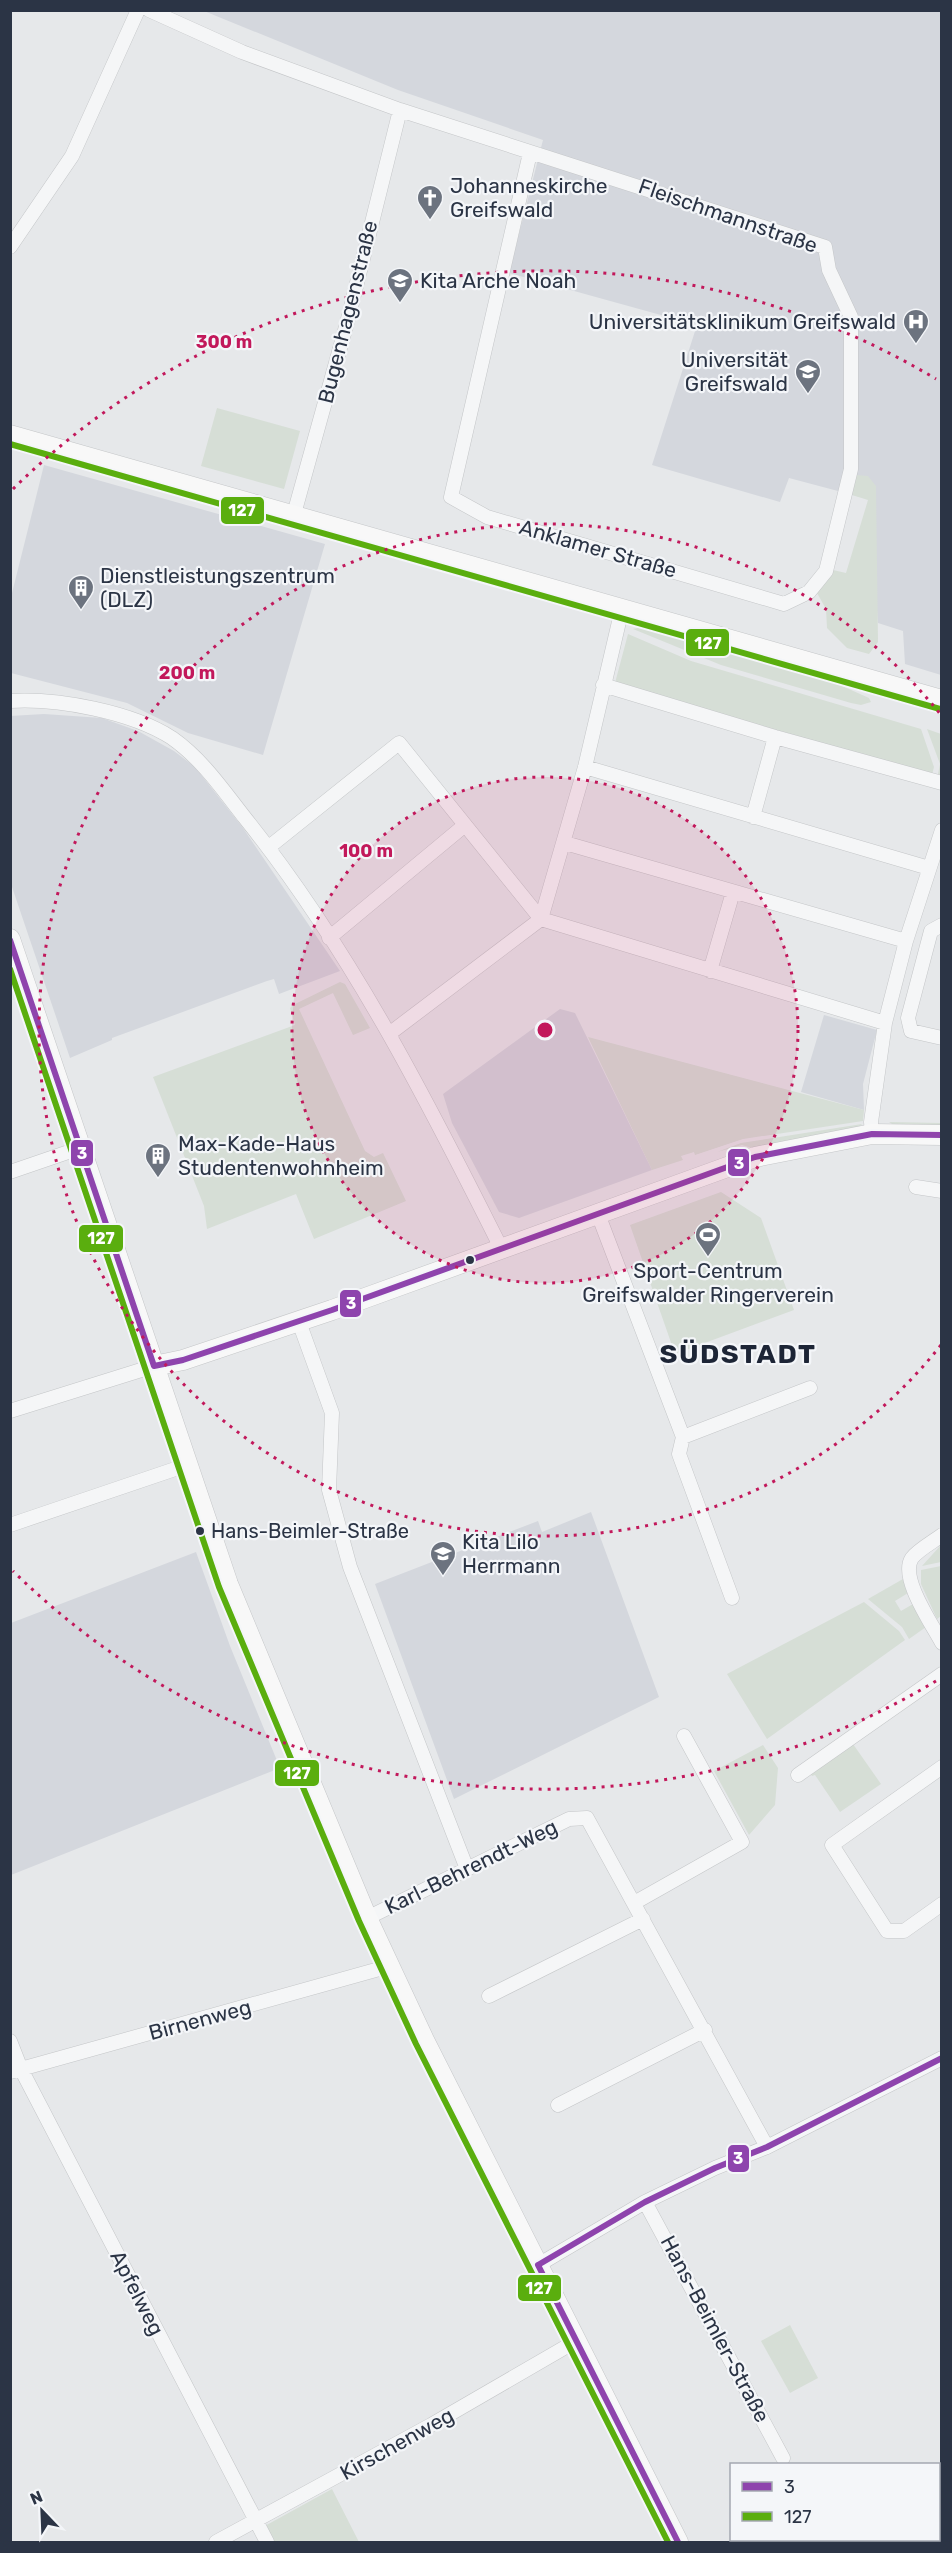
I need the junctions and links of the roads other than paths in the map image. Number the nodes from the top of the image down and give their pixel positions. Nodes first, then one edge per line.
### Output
1 (138, 10) edge
2 (149, 10) edge
3 (400, 110) junction
4 (530, 153) junction
5 (10, 247) edge
6 (10, 435) edge
7 (846, 491) joint
8 (294, 514) junction
9 (622, 609) junction
10 (603, 685) junction
11 (942, 700) edge
12 (10, 701) edge
13 (775, 737) junction
14 (585, 767) junction
15 (942, 783) edge
16 (753, 817) junction
17 (465, 825) junction
18 (942, 830) edge
19 (565, 843) junction
20 (269, 847) junction
21 (929, 868) junction
22 (733, 892) junction
23 (542, 919) junction
24 (942, 925) edge
25 (329, 938) junction
26 (906, 941) junction
27 (12, 951) edge
28 (710, 971) junction
29 (885, 1023) junction
30 (389, 1034) junction
31 (942, 1038) edge
32 (872, 1134) junction
33 (942, 1135) edge
34 (80, 1148) junction
35 (10, 1172) edge
36 (916, 1187) dead end
37 (942, 1191) edge
38 (597, 1214) junction
39 (502, 1250) junction
40 (299, 1322) junction
41 (154, 1366) junction
42 (810, 1388) dead end
43 (10, 1411) edge
44 (683, 1437) junction
45 (187, 1466) junction
46 (10, 1525) edge
47 (942, 1535) edge
48 (732, 1598) dead end
49 (941, 1643) edge
50 (942, 1674) edge
51 (684, 1736) dead end
52 (942, 1767) edge
53 (798, 1775) dead end
54 (467, 1869) junction
55 (634, 1903) junction
56 (942, 1904) edge
57 (367, 1918) junction
58 (643, 1919) junction
59 (390, 1966) junction
60 (489, 1996) dead end
61 (705, 2030) junction
62 (10, 2041) edge
63 (942, 2058) edge
64 (16, 2071) edge
65 (558, 2105) dead end
66 (767, 2147) junction
67 (645, 2202) junction
68 (538, 2265) junction
69 (576, 2341) junction
70 (783, 2458) dead end
71 (256, 2521) junction
72 (216, 2542) edge
73 (267, 2542) edge
74 (678, 2542) edge

1 - 5 street
2 - 3 street, Fleischmannstraße
3 - 4 street, Fleischmannstraße
3 - 8 street, Bugenhagenstraße
4 - 7 street, Fleischmannstraße
4 - 7 street, Anklamer Straße
6 - 8 main road
8 - 9 main road
9 - 10 street
9 - 11 main road
10 - 13 street
10 - 14 street
12 - 20 street
13 - 15 street
13 - 16 street
14 - 16 street
14 - 19 street
16 - 21 street
17 - 20 street
17 - 23 street
17 - 25 street
18 - 21 street
19 - 22 street
19 - 23 street
20 - 25 street
21 - 26 street
22 - 26 street
22 - 28 street
23 - 28 street
23 - 30 street
24 - 31 street
25 - 30 street
26 - 29 street
27 - 34 main road
28 - 29 street
29 - 32 street
30 - 39 street
32 - 33 main road
32 - 38 main road
34 - 35 street
34 - 41 main road
36 - 37 street
38 - 39 main road
38 - 44 street
39 - 40 main road
40 - 41 main road
40 - 54 street
41 - 43 street
41 - 45 main road
42 - 44 street
44 - 48 street
45 - 46 street
45 - 57 main road
47 - 49 street
50 - 53 street
51 - 55 street
52 - 56 street
54 - 55 street, Karl-Behrendt-Weg
54 - 57 street, Karl-Behrendt-Weg
55 - 58 street, Karl-Behrendt-Weg
57 - 59 main road
58 - 60 street
58 - 61 street, Karl-Behrendt-Weg
59 - 64 street, Birnenweg
59 - 68 main road
61 - 65 street
61 - 66 street, Karl-Behrendt-Weg
62 - 64 street, Apfelweg
63 - 66 street
64 - 71 street, Apfelweg
66 - 67 street
67 - 68 street
67 - 70 street, Hans-Beimler-Straße
68 - 69 main road
69 - 71 street, Kirschenweg
69 - 74 main road
71 - 72 street, Kirschenweg
71 - 73 street, Apfelweg

